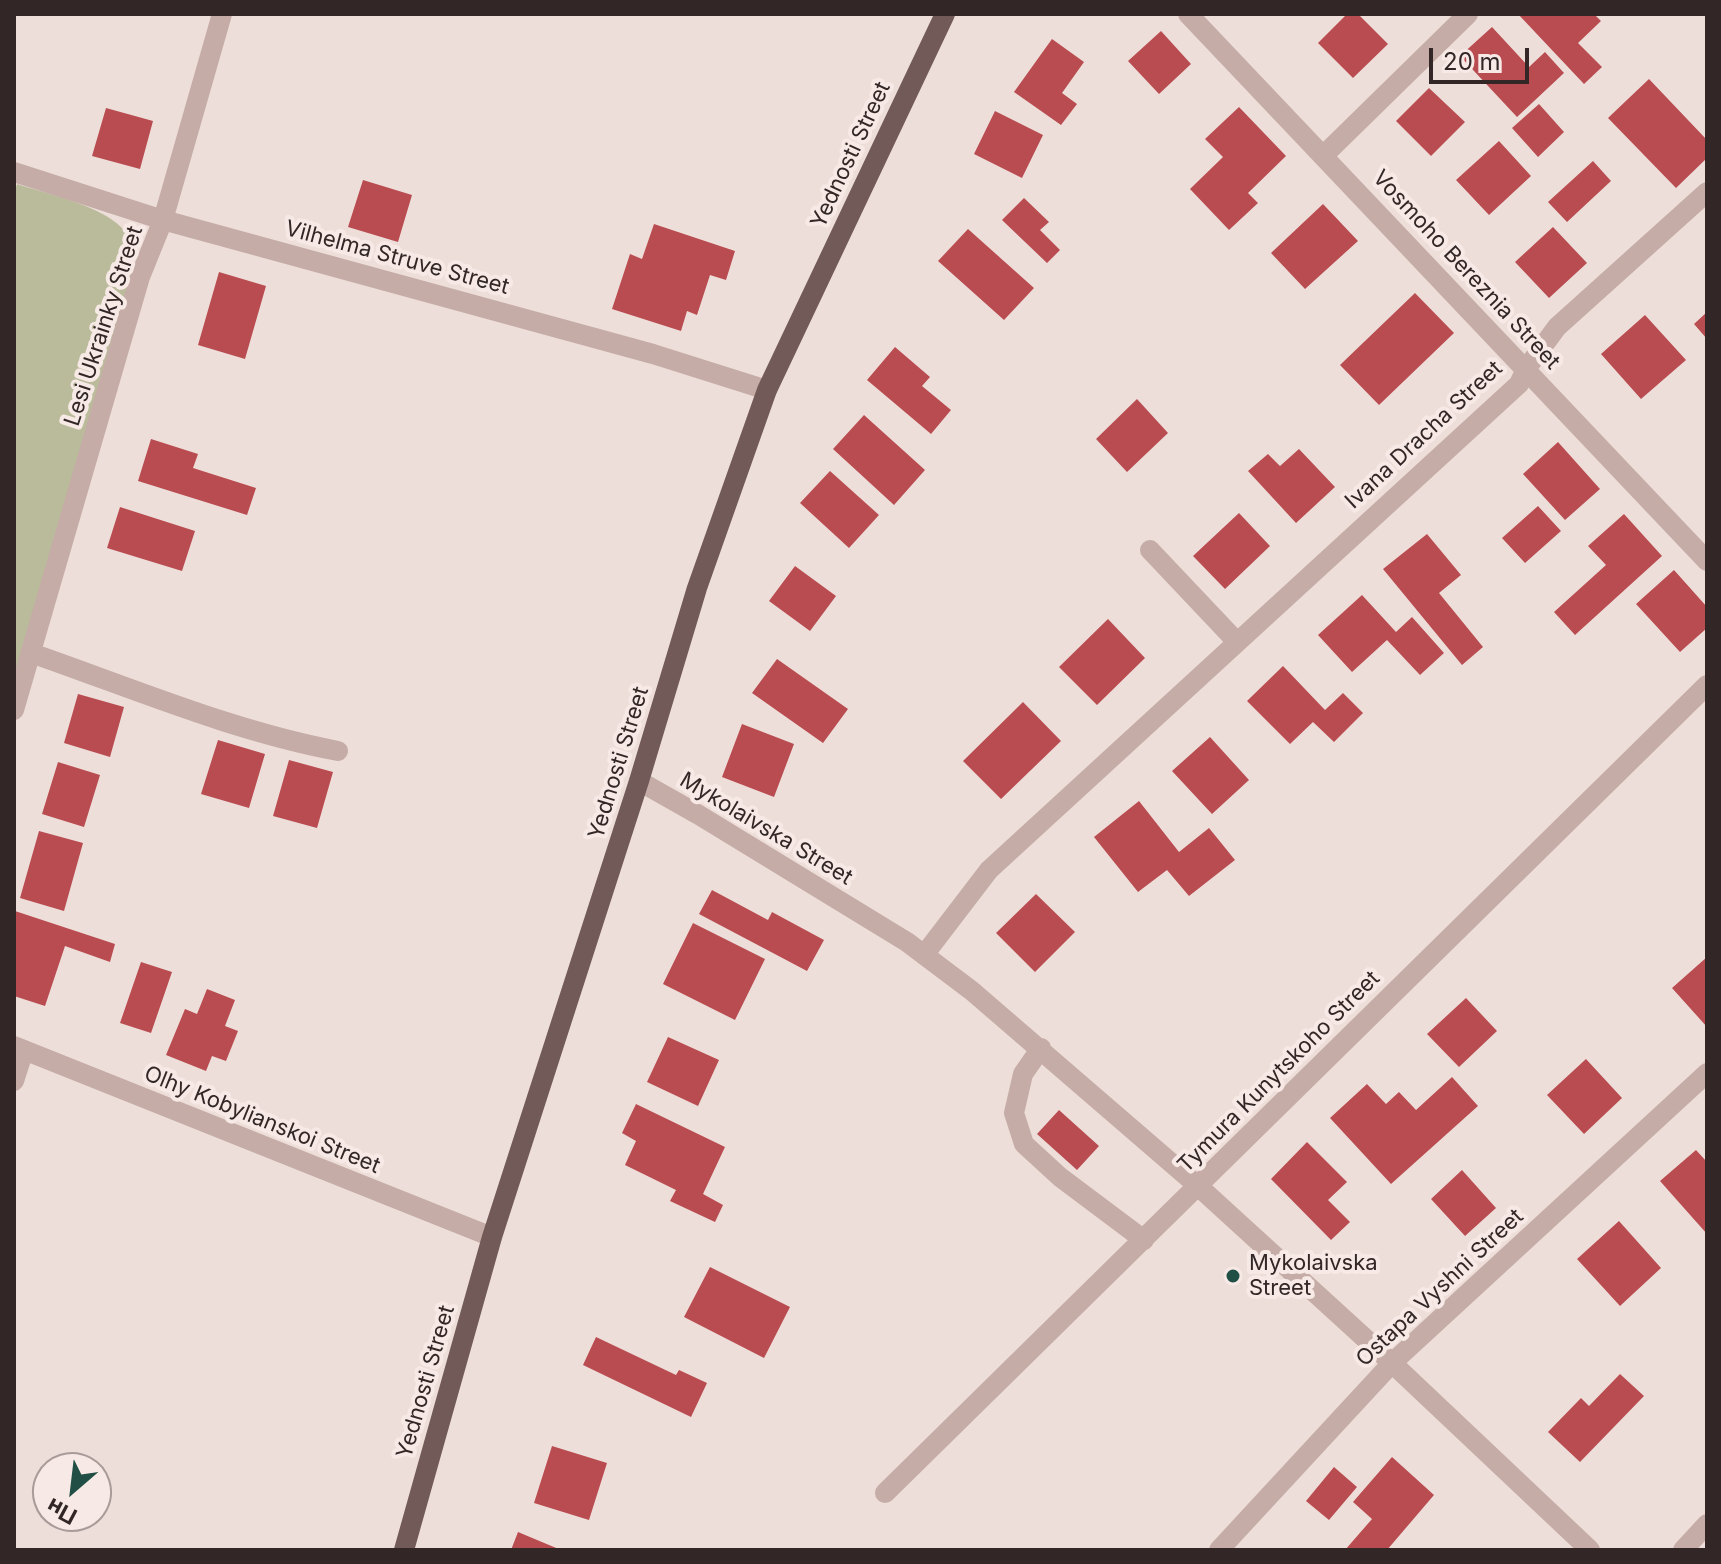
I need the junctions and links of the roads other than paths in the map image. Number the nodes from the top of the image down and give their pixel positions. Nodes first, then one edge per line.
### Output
1 (222, 14) edge
2 (945, 14) edge
3 (1188, 14) edge
4 (1468, 14) edge
5 (1324, 155) junction
6 (14, 172) edge
7 (1707, 192) edge
8 (163, 220) junction
9 (1526, 369) junction
10 (767, 390) junction
11 (1150, 550) dead end
12 (1707, 561) edge
13 (1237, 642) junction
14 (31, 653) junction
15 (1707, 685) edge
16 (14, 710) edge
17 (338, 751) dead end
18 (639, 781) junction
19 (924, 955) junction
20 (19, 1048) edge
21 (1041, 1048) junction
22 (1707, 1073) edge
23 (14, 1081) edge
24 (1198, 1186) junction
25 (492, 1237) junction
26 (1144, 1240) junction
27 (1392, 1363) junction
28 (885, 1493) dead end
29 (1707, 1524) edge
30 (404, 1550) edge
31 (1219, 1550) edge
32 (1590, 1550) edge
33 (1683, 1550) edge

1 - 8 street, Lesi Ukrainky Street
2 - 10 main road, Yednosti Street
3 - 5 street, Vosmoho Bereznia Street
4 - 5 street
5 - 9 street, Vosmoho Bereznia Street
6 - 8 street, Vilhelma Struve Street
7 - 9 street, Ivana Dracha Street
8 - 10 street, Vilhelma Struve Street
8 - 14 street, Lesi Ukrainky Street
9 - 12 street, Vosmoho Bereznia Street
9 - 13 street, Ivana Dracha Street
10 - 18 main road, Yednosti Street
11 - 13 street
13 - 19 street, Ivana Dracha Street
14 - 16 street, Lesi Ukrainky Street
14 - 17 street
15 - 24 street, Tymura Kunytskoho Street
18 - 19 street, Mykolaivska Street
18 - 25 main road, Yednosti Street
19 - 21 street, Mykolaivska Street
20 - 23 street
20 - 25 street, Olhy Kobylianskoi Street
21 - 24 street, Mykolaivska Street
21 - 26 street
22 - 27 street, Ostapa Vyshni Street
24 - 26 street, Tymura Kunytskoho Street
24 - 27 street, Mykolaivska Street
25 - 30 main road, Yednosti Street
26 - 28 street, Tymura Kunytskoho Street
27 - 31 street, Ostapa Vyshni Street
27 - 32 street, Mykolaivska Street
29 - 33 street

